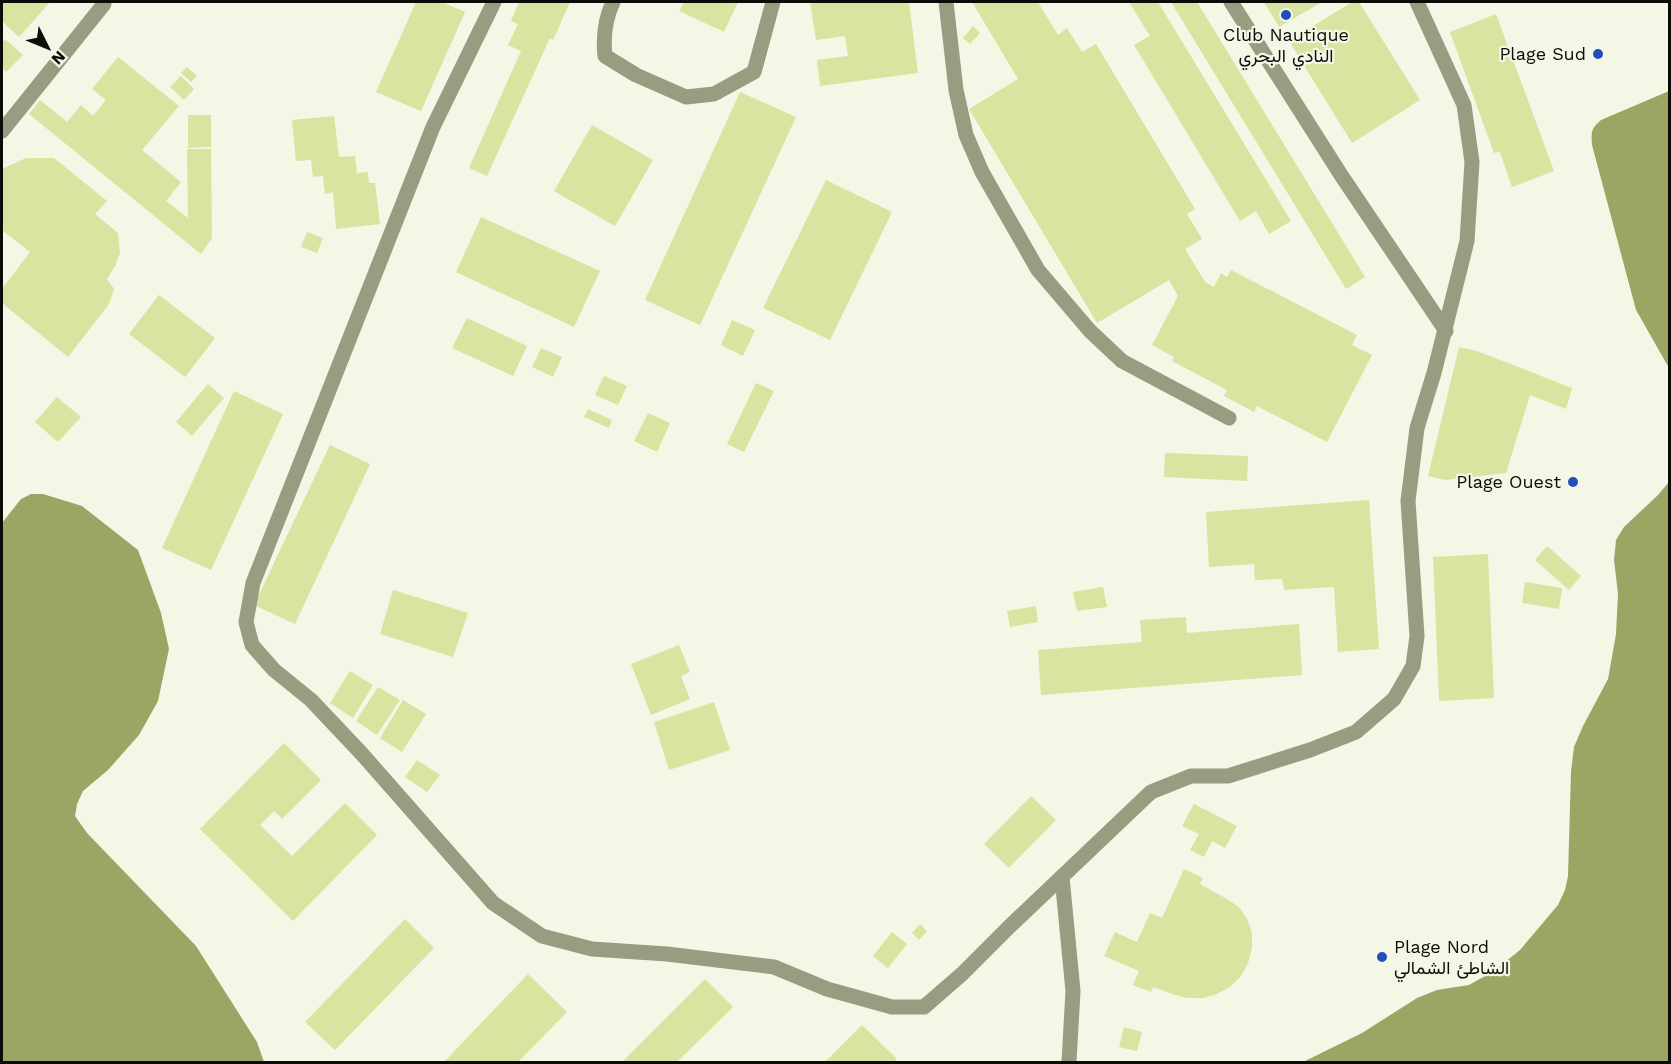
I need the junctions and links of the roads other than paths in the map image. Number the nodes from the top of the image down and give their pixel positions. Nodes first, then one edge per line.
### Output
1 (494, 2) edge
2 (613, 2) edge
3 (773, 2) edge
4 (946, 2) edge
5 (1232, 2) edge
6 (1417, 2) edge
7 (104, 4) dead end
8 (2, 131) edge
9 (1446, 331) junction
10 (1229, 418) dead end
11 (1062, 877) junction
12 (1069, 1062) edge

1 - 11 street
2 - 3 street
4 - 10 street
5 - 9 street
6 - 9 street
7 - 8 street
9 - 11 street
11 - 12 street

